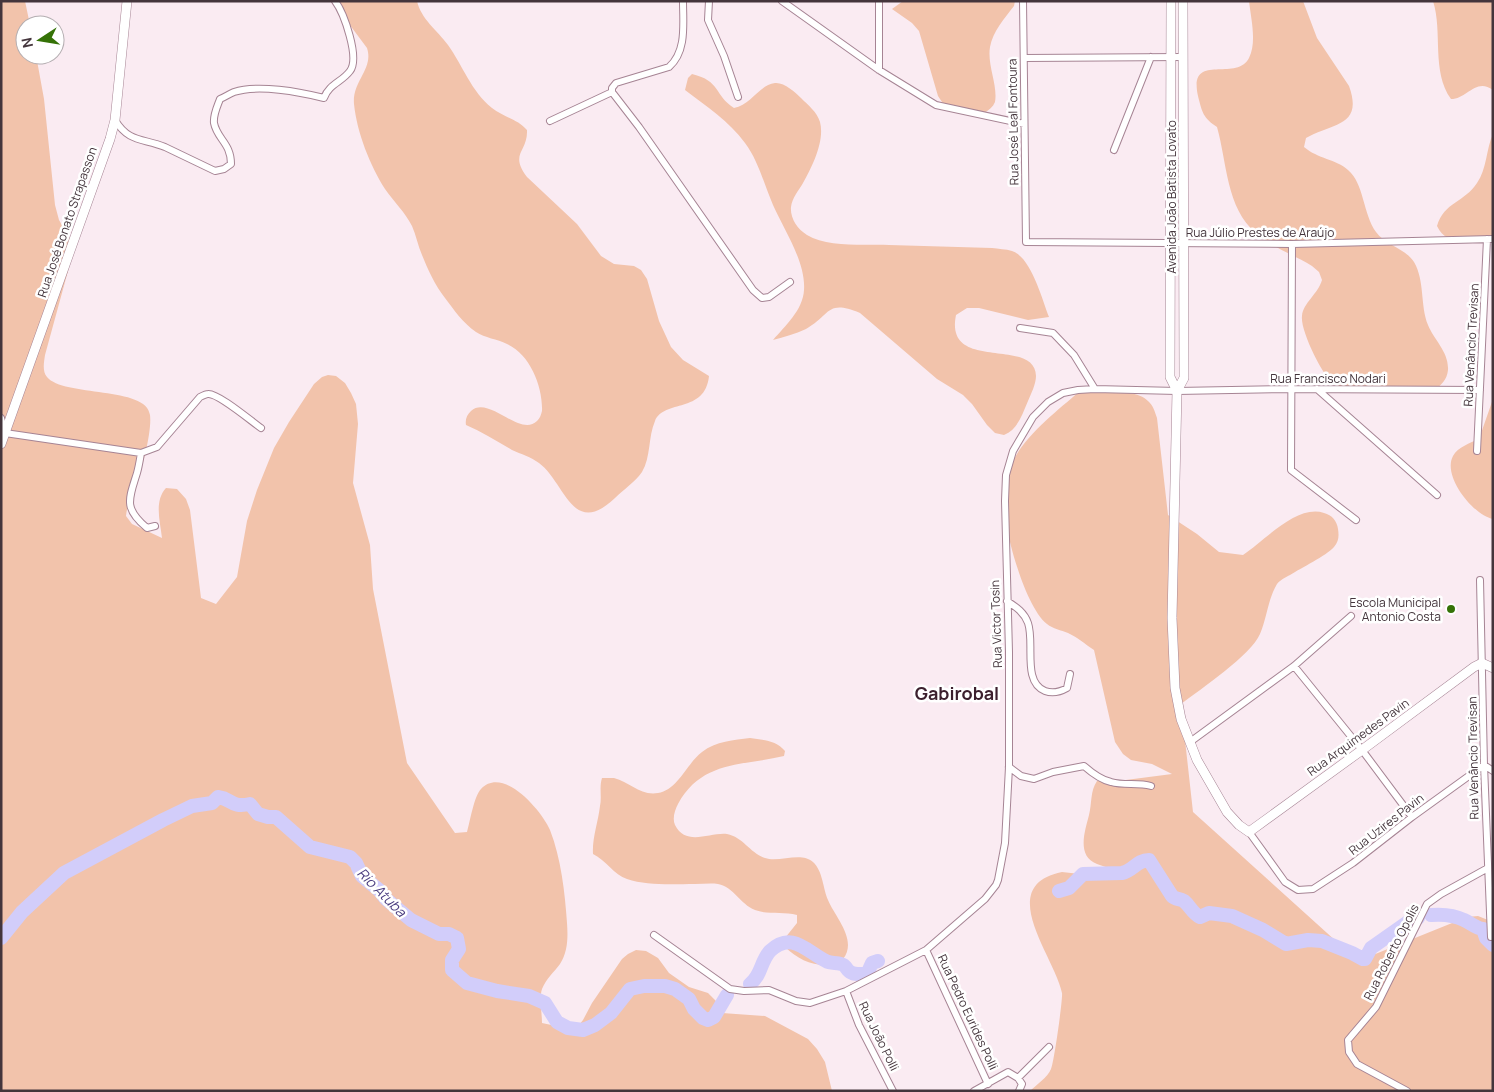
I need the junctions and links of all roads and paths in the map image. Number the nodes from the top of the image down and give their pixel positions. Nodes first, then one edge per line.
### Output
1 (127, 1) edge
2 (335, 1) edge
3 (683, 1) edge
4 (709, 1) edge
5 (782, 1) edge
6 (879, 1) edge
7 (1023, 1) edge
8 (1171, 1) edge
9 (1183, 1) edge
10 (1151, 57) junction
11 (1171, 57) junction
12 (1183, 57) junction
13 (1024, 58) junction
14 (879, 70) junction
15 (612, 92) junction
16 (738, 97) dead end
17 (114, 120) junction
18 (550, 121) dead end
19 (1024, 124) junction
20 (1114, 150) dead end
21 (1490, 239) edge
22 (1026, 242) joint
23 (1171, 243) junction
24 (1183, 243) junction
25 (1292, 244) junction
26 (790, 282) dead end
27 (1020, 328) dead end
28 (1095, 389) junction
29 (1292, 389) junction
30 (1317, 389) junction
31 (1480, 390) junction
32 (1177, 391) junction
33 (1, 418) edge
34 (261, 428) dead end
35 (6, 433) junction
36 (1, 444) edge
37 (1477, 451) dead end
38 (141, 453) junction
39 (1437, 496) dead end
40 (1356, 520) dead end
41 (156, 526) dead end
42 (1480, 580) dead end
43 (1007, 601) junction
44 (1352, 616) dead end
45 (1482, 663) junction
46 (1294, 666) junction
47 (1493, 668) edge
48 (1070, 674) dead end
49 (1190, 742) junction
50 (1362, 750) junction
51 (1484, 765) junction
52 (1009, 767) junction
53 (1493, 771) edge
54 (1150, 786) dead end
55 (1412, 817) junction
56 (1249, 832) junction
57 (1488, 868) junction
58 (654, 935) dead end
59 (1491, 937) dead end
60 (926, 950) junction
61 (846, 991) junction
62 (1049, 1047) dead end
63 (1018, 1078) junction
64 (988, 1084) junction
65 (893, 1091) edge
66 (974, 1091) edge
67 (1019, 1091) edge
68 (1407, 1091) edge

1 - 17 street, Rua José Bonato Strapasson
2 - 17 street
3 - 15 street
4 - 16 street
5 - 14 street
6 - 14 street
7 - 13 street, Rua José Leal Fontoura
8 - 11 street, Avenida João Batista Lovato
9 - 12 street, Avenida João Batista Lovato
10 - 11 street
10 - 13 street
10 - 20 street
11 - 12 street
11 - 23 street, Avenida João Batista Lovato
12 - 24 street, Avenida João Batista Lovato
13 - 19 street, Rua José Leal Fontoura
14 - 19 street
15 - 18 street
15 - 26 street
17 - 35 street, Rua José Bonato Strapasson
19 - 22 street, Rua José Leal Fontoura
21 - 25 street, Rua Júlio Prestes de Araújo
21 - 31 street, Rua Venâncio Trevisan
22 - 23 street, Rua Júlio Prestes de Araújo
23 - 24 street, Rua Júlio Prestes de Araújo
23 - 32 street, Avenida João Batista Lovato
24 - 25 street, Rua Júlio Prestes de Araújo
24 - 32 street, Avenida João Batista Lovato
25 - 29 street
27 - 28 street
28 - 32 street, Rua Victor Tosin
28 - 43 street, Rua Victor Tosin
29 - 30 street, Rua Francisco Nodari
29 - 32 street, Rua Francisco Nodari
29 - 40 street
30 - 31 street, Rua Francisco Nodari
30 - 39 street
31 - 37 street, Rua Venâncio Trevisan
32 - 49 street, Avenida João Batista Lovato
33 - 35 street
34 - 38 street
35 - 36 street, Rua José Bonato Strapasson
35 - 38 street
38 - 41 street
42 - 45 street, Rua Venâncio Trevisan
43 - 48 street
43 - 52 street, Rua Victor Tosin
44 - 46 street
45 - 47 street
45 - 50 street, Rua Arquimedes Pavin
45 - 51 street, Rua Venâncio Trevisan
46 - 49 street
46 - 50 street
49 - 56 street, Avenida João Batista Lovato
50 - 55 street
50 - 56 street, Rua Arquimedes Pavin
51 - 53 street
51 - 55 street, Rua Uzires Pavin
51 - 57 street, Rua Venâncio Trevisan
52 - 54 street
52 - 60 street, Rua Victor Tosin
55 - 56 street, Rua Uzires Pavin
57 - 59 street, Rua Venâncio Trevisan
57 - 68 street, Rua Roberto Opolis
58 - 61 street, Rua Victor Tosin
60 - 61 street, Rua Victor Tosin
60 - 64 street, Rua Pedro Eurides Polli
61 - 65 street, Rua João Polli
62 - 63 street
63 - 64 street
63 - 67 street
64 - 66 street

